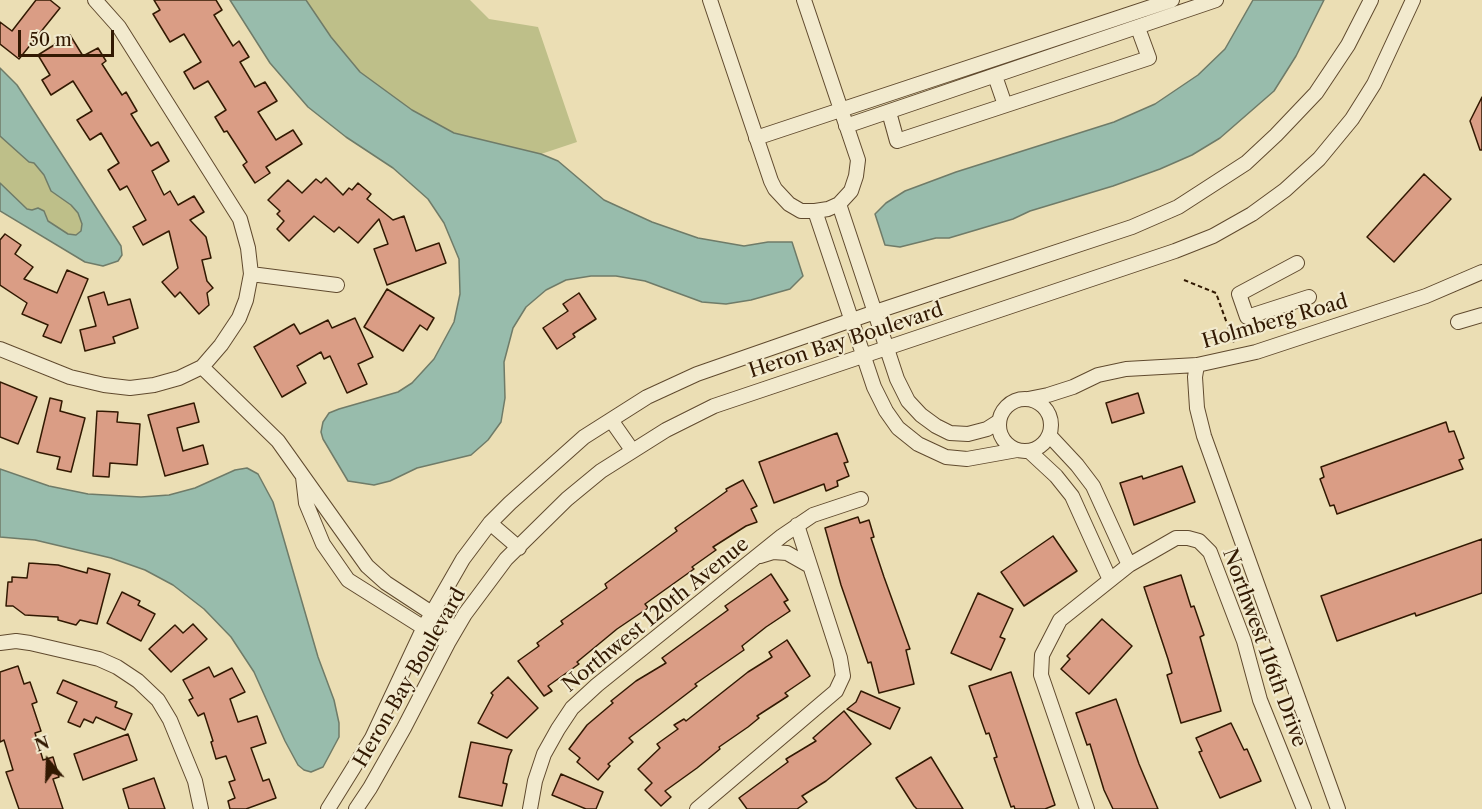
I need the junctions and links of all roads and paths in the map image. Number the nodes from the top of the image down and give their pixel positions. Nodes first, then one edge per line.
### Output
1 (95, 0) edge
2 (710, 0) edge
3 (804, 0) edge
4 (1172, 0) edge
5 (1216, 0) edge
6 (1371, 0) edge
7 (1413, 0) edge
8 (1138, 28) junction
9 (995, 76) junction
10 (1005, 105) junction
11 (841, 110) junction
12 (889, 112) junction
13 (846, 126) junction
14 (756, 138) junction
15 (839, 204) junction
16 (815, 211) junction
17 (1297, 263) dead end
18 (1482, 272) edge
19 (251, 274) junction
20 (1184, 280) dead end
21 (337, 285) dead end
22 (1309, 297) dead end
23 (875, 312) junction
24 (1482, 315) edge
25 (851, 321) junction
26 (1458, 322) dead end
27 (1234, 343) dead end
28 (887, 348) junction
29 (0, 349) edge
30 (864, 356) junction
31 (1197, 364) junction
32 (202, 367) junction
33 (1073, 387) junction
34 (1028, 399) junction
35 (1050, 419) junction
36 (611, 420) junction
37 (998, 422) junction
38 (1049, 435) junction
39 (632, 450) junction
40 (1023, 451) junction
41 (303, 475) junction
42 (861, 499) dead end
43 (1106, 512) junction
44 (1084, 522) junction
45 (490, 523) junction
46 (797, 525) junction
47 (352, 544) junction
48 (519, 548) junction
49 (758, 556) junction
50 (334, 560) junction
51 (1129, 565) junction
52 (810, 566) junction
53 (1110, 580) junction
54 (431, 613) junction
55 (424, 627) junction
56 (456, 629) junction
57 (0, 643) edge
58 (448, 643) junction
59 (201, 809) edge
60 (328, 809) edge
61 (356, 809) edge
62 (530, 809) edge
63 (697, 809) edge
64 (1087, 809) edge
65 (1304, 809) edge
66 (1338, 809) edge

1 - 19 street
2 - 14 street
3 - 11 street
4 - 11 street
5 - 8 street
6 - 23 street, Heron Bay Boulevard
7 - 28 street, Heron Bay Boulevard
8 - 9 street
8 - 10 street
9 - 10 street
9 - 12 street
10 - 12 street
11 - 13 street
11 - 14 street
12 - 13 street
13 - 15 street
14 - 16 street
15 - 16 street
15 - 23 street
16 - 25 street
17 - 22 street
18 - 31 street, Holmberg Road
19 - 21 street
19 - 32 street
20 - 27 path
23 - 25 street, Heron Bay Boulevard
23 - 28 street
24 - 26 street
25 - 30 street
25 - 36 street, Heron Bay Boulevard
28 - 30 street, Heron Bay Boulevard
28 - 37 street
29 - 32 street
30 - 39 street, Heron Bay Boulevard
30 - 40 street
31 - 33 street, Holmberg Road
31 - 66 street
32 - 41 street
33 - 34 street, Holmberg Road
33 - 35 street, Holmberg Road
34 - 35 street
34 - 37 street
35 - 38 street
36 - 39 street
36 - 45 street, Heron Bay Boulevard
37 - 40 street
38 - 40 street
38 - 43 street
39 - 48 street, Heron Bay Boulevard
40 - 44 street
41 - 47 street
41 - 50 street
42 - 46 street, Northwest 120th Avenue
43 - 44 street
43 - 51 street
44 - 53 street
45 - 48 street
45 - 54 street, Heron Bay Boulevard
46 - 49 street, Northwest 120th Avenue
46 - 52 street
47 - 50 street
47 - 54 street
48 - 56 street, Heron Bay Boulevard
49 - 52 street
49 - 62 street, Northwest 120th Avenue
50 - 55 street
51 - 53 street, Northwest 116th Drive
51 - 65 street, Northwest 116th Drive
52 - 63 street
53 - 64 street, Northwest 116th Drive
54 - 55 street, Heron Bay Boulevard
54 - 56 street
55 - 58 street
55 - 60 street, Heron Bay Boulevard
56 - 58 street, Heron Bay Boulevard
57 - 59 street
58 - 61 street, Heron Bay Boulevard

